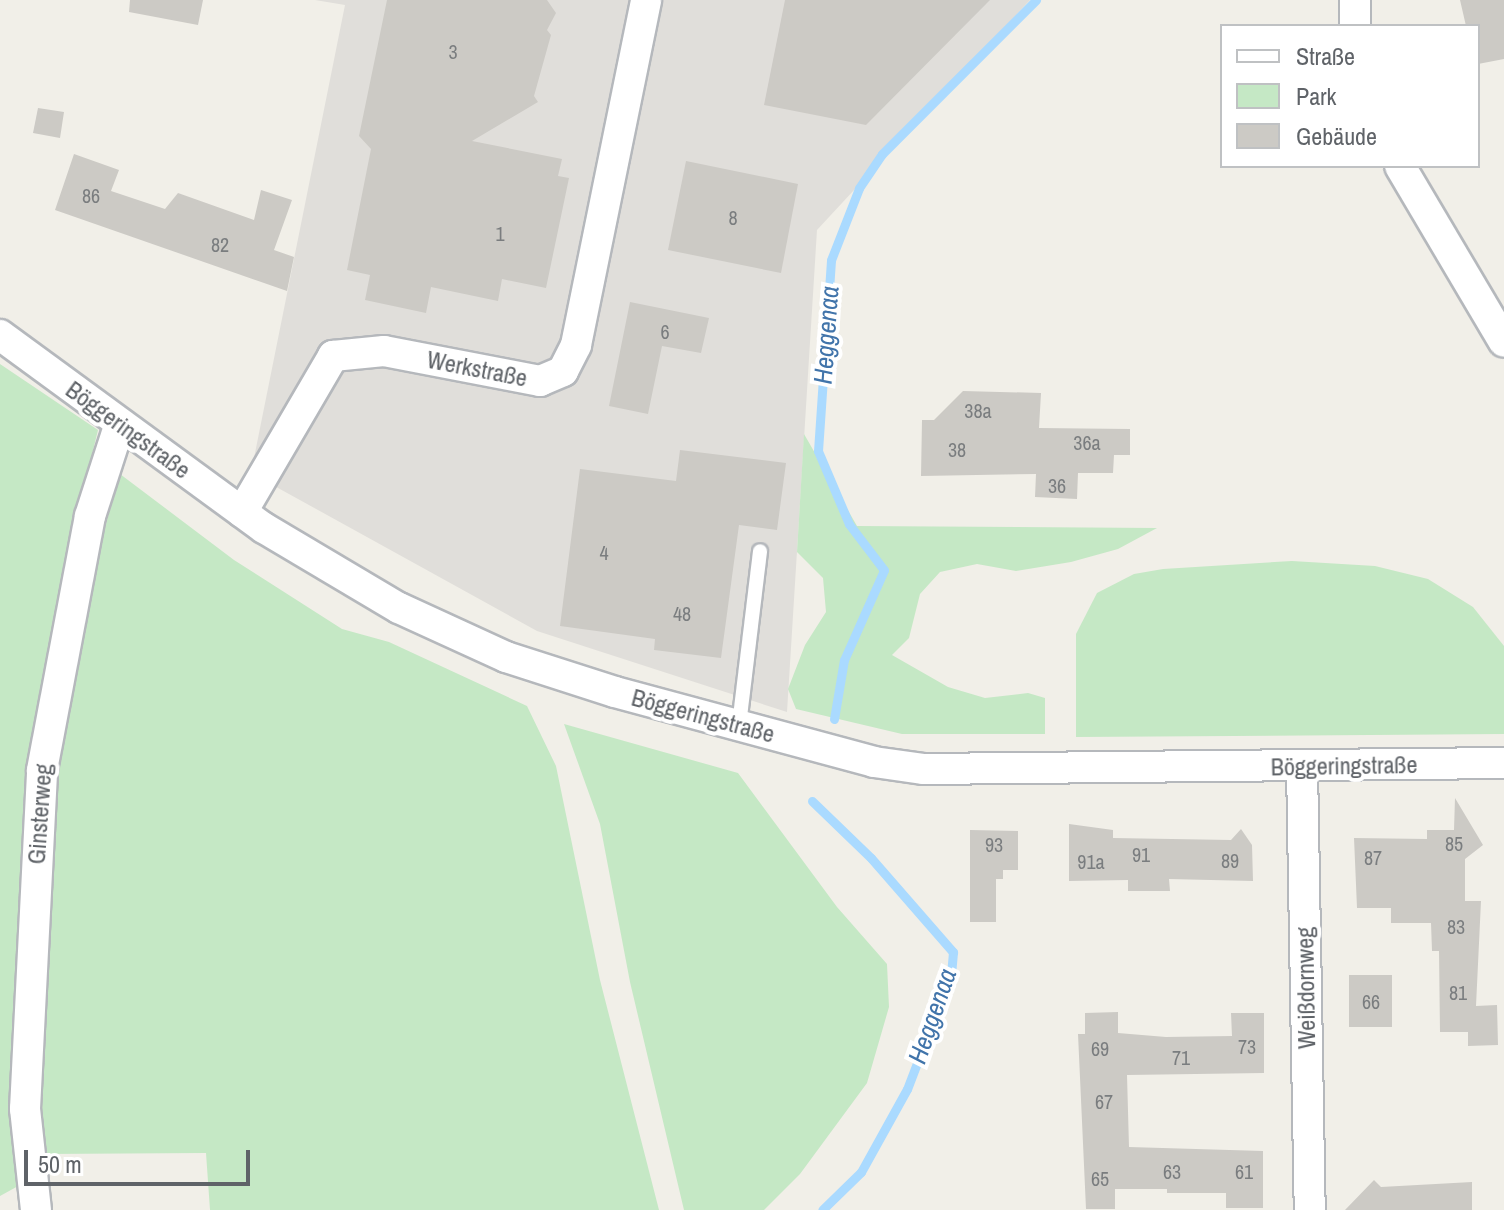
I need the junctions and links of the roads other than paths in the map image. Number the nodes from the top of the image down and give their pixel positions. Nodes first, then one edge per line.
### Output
1 (646, 0) edge
2 (1355, 0) edge
3 (1355, 24) edge
4 (1401, 168) edge
5 (0, 335) edge
6 (1504, 342) edge
7 (119, 426) junction
8 (242, 512) junction
9 (760, 551) dead end
10 (739, 725) junction
11 (1504, 763) edge
12 (1302, 766) junction
13 (36, 1210) edge
14 (1310, 1210) edge

1 - 8 street, Werkstraße
2 - 3 street
4 - 6 street
5 - 7 street, Böggeringstraße
7 - 8 street, Böggeringstraße
7 - 13 street, Ginsterweg
8 - 10 street, Böggeringstraße
9 - 10 lane
10 - 12 street, Böggeringstraße
11 - 12 street, Böggeringstraße
12 - 14 street, Weißdornweg

